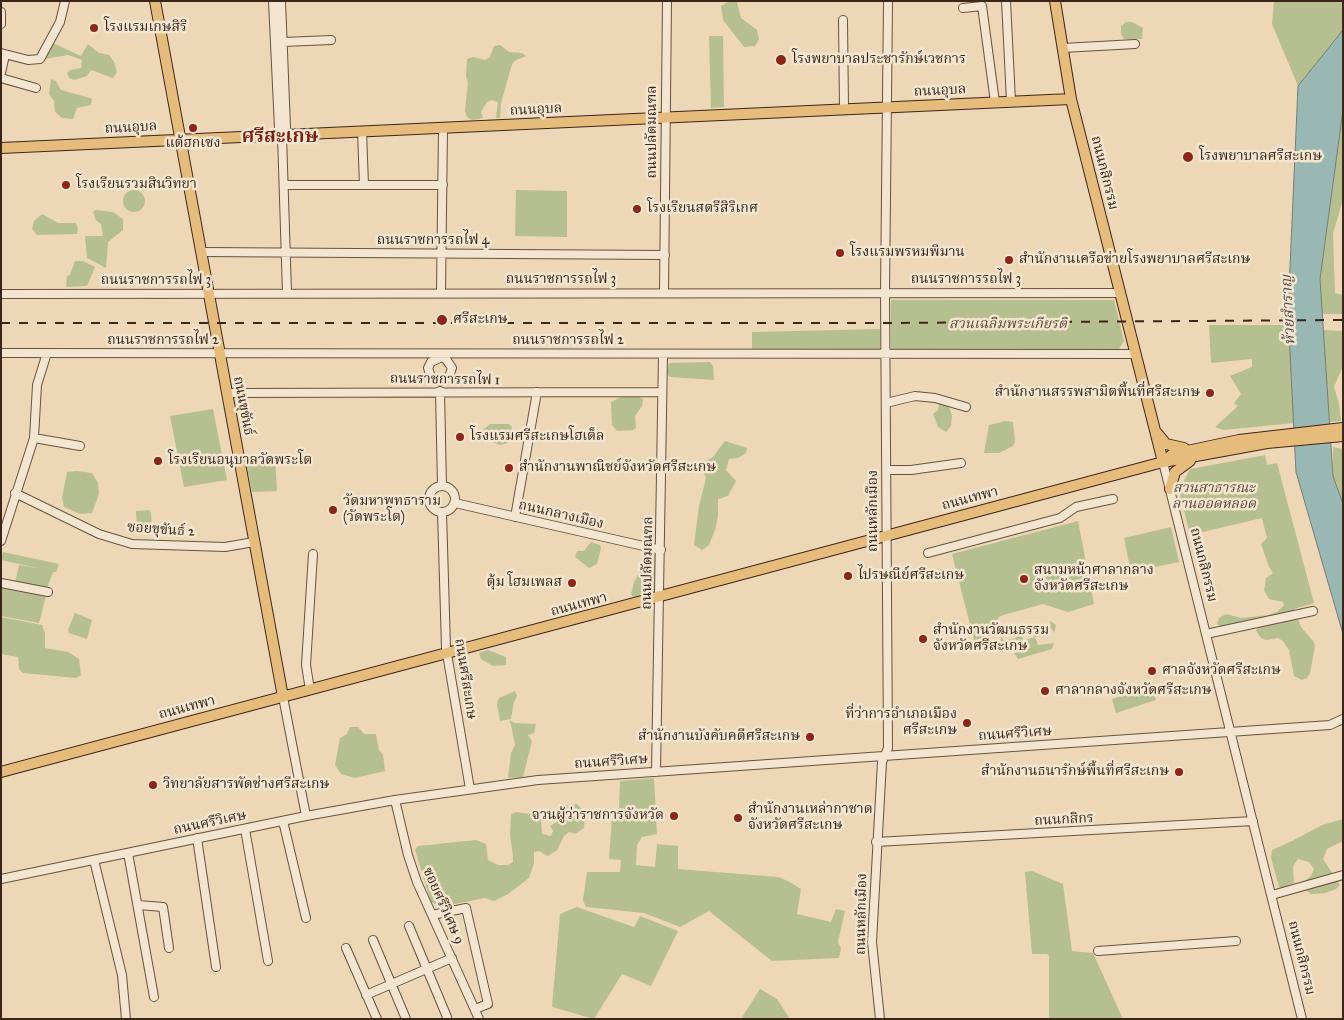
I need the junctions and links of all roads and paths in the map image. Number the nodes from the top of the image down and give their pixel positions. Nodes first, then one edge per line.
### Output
1 (65, 1) edge
2 (155, 1) edge
3 (274, 1) edge
4 (281, 1) edge
5 (667, 1) edge
6 (888, 1) edge
7 (1006, 1) edge
8 (1055, 1) edge
9 (963, 8) dead end
10 (1, 12) edge
11 (843, 20) dead end
12 (1, 24) edge
13 (332, 40) dead end
14 (282, 42) junction
15 (1135, 44) dead end
16 (1063, 48) junction
17 (3, 54) edge
18 (1, 73) edge
19 (1, 78) edge
20 (36, 88) dead end
21 (1071, 99) junction
22 (995, 102) junction
23 (1011, 102) junction
24 (887, 107) junction
25 (844, 109) junction
26 (664, 117) junction
27 (443, 128) junction
28 (362, 131) junction
29 (282, 135) junction
30 (180, 140) junction
31 (1, 148) edge
32 (284, 185) junction
33 (364, 185) junction
34 (443, 185) junction
35 (200, 252) junction
36 (286, 253) junction
37 (442, 254) junction
38 (665, 255) junction
39 (1120, 292) junction
40 (208, 293) junction
41 (287, 293) junction
42 (441, 293) junction
43 (664, 293) junction
44 (885, 293) junction
45 (1, 294) edge
46 (1, 353) edge
47 (47, 353) junction
48 (459, 353) junction
49 (220, 354) junction
50 (663, 354) junction
51 (886, 354) junction
52 (1136, 354) junction
53 (440, 355) junction
54 (451, 364) junction
55 (434, 379) junction
56 (446, 379) junction
57 (426, 391) junction
58 (440, 391) junction
59 (453, 391) junction
60 (537, 392) junction
61 (662, 392) junction
62 (227, 393) junction
63 (886, 404) junction
64 (966, 407) dead end
65 (1343, 428) edge
66 (1154, 430) junction
67 (1343, 436) edge
68 (34, 438) junction
69 (1266, 440) junction
70 (80, 446) dead end
71 (1201, 451) junction
72 (1163, 462) junction
73 (961, 463) dead end
74 (887, 470) junction
75 (442, 486) junction
76 (1170, 489) junction
77 (15, 493) junction
78 (1113, 499) dead end
79 (455, 503) junction
80 (442, 512) junction
81 (515, 517) junction
82 (887, 535) junction
83 (1, 541) edge
84 (254, 542) junction
85 (661, 550) junction
86 (928, 553) dead end
87 (313, 554) dead end
88 (1, 583) edge
89 (48, 592) dead end
90 (661, 597) junction
91 (1313, 611) dead end
92 (1206, 634) junction
93 (447, 654) junction
94 (310, 690) junction
95 (283, 697) junction
96 (1343, 719) edge
97 (1231, 731) junction
98 (885, 756) junction
99 (1, 772) edge
100 (656, 772) junction
101 (470, 789) junction
102 (395, 800) junction
103 (306, 816) junction
104 (283, 821) junction
105 (1253, 821) junction
106 (245, 829) junction
107 (197, 838) junction
108 (876, 842) junction
109 (128, 853) junction
110 (94, 860) junction
111 (1343, 875) edge
112 (1, 879) edge
113 (1272, 895) junction
114 (138, 905) junction
115 (432, 915) junction
116 (306, 918) dead end
117 (409, 926) dead end
118 (373, 940) dead end
119 (1236, 941) dead end
120 (169, 948) dead end
121 (346, 948) dead end
122 (1098, 950) dead end
123 (452, 958) junction
124 (268, 961) dead end
125 (216, 967) dead end
126 (427, 969) junction
127 (391, 984) junction
128 (366, 995) junction
129 (154, 997) dead end
130 (475, 1009) junction
131 (447, 1017) dead end
132 (126, 1019) edge
133 (377, 1019) edge
134 (406, 1019) edge
135 (479, 1019) edge
136 (880, 1019) edge
137 (1302, 1019) edge

1 - 17 street
2 - 30 main road, ถนนขุขันธ์
3 - 29 street
4 - 14 street
5 - 26 street, ถนนปลัดมณฑล
6 - 24 street, ถนนหลักเมือง
7 - 23 street
8 - 16 main road, ถนนกสิกรรม
9 - 22 street
10 - 12 street
11 - 25 street
13 - 14 street
14 - 29 street
15 - 16 street
16 - 21 main road, ถนนกสิกรรม
17 - 18 street
19 - 20 street
21 - 23 main road, ถนนอุบล
21 - 39 main road, ถนนกสิกรรม
22 - 23 main road, ถนนอุบล
22 - 24 main road, ถนนอุบล
24 - 25 main road, ถนนอุบล
24 - 44 street, ถนนหลักเมือง
25 - 26 main road, ถนนอุบล
26 - 27 main road, ถนนอุบล
26 - 38 street, ถนนปลัดมณฑล
27 - 28 main road, ถนนอุบล
27 - 34 street
28 - 29 main road, ถนนอุบล
28 - 33 street
29 - 30 main road, ถนนอุบล
29 - 32 street
30 - 31 main road, ถนนอุบล
30 - 35 main road, ถนนขุขันธ์
32 - 33 street
32 - 36 street
33 - 34 street
34 - 37 street
35 - 36 street, ถนนราชการรถไฟ 4
35 - 40 main road, ถนนขุขันธ์
36 - 37 street, ถนนราชการรถไฟ 4
36 - 41 street
37 - 38 street, ถนนราชการรถไฟ 4
37 - 42 street
38 - 43 street, ถนนปลัดมณฑล
39 - 44 street, ถนนราชการรถไฟ 3
39 - 52 main road, ถนนกสิกรรม
40 - 41 street, ถนนราชการรถไฟ 3
40 - 45 street, ถนนราชการรถไฟ 3
40 - 49 main road, ถนนขุขันธ์
41 - 42 street, ถนนราชการรถไฟ 3
42 - 43 street, ถนนราชการรถไฟ 3
43 - 44 street, ถนนราชการรถไฟ 3
44 - 51 street, ถนนหลักเมือง
46 - 47 street, ถนนราชการรถไฟ 2
47 - 49 street, ถนนราชการรถไฟ 2
47 - 68 street
48 - 50 street, ถนนราชการรถไฟ 2
48 - 53 street, ถนนราชการรถไฟ 2
48 - 54 street
49 - 53 street, ถนนราชการรถไฟ 2
49 - 62 main road, ถนนขุขันธ์
50 - 51 street, ถนนราชการรถไฟ 2
50 - 61 street, ถนนปลัดมณฑล
51 - 52 street, ถนนราชการรถไฟ 2
51 - 63 street, ถนนหลักเมือง
52 - 66 main road, ถนนกสิกรรม
53 - 54 street
53 - 55 street
54 - 56 street
55 - 56 street
55 - 57 street
56 - 59 street
57 - 58 street, ถนนราชการรถไฟ 1
57 - 62 street, ถนนราชการรถไฟ 1
58 - 59 street, ถนนราชการรถไฟ 1
58 - 75 street
59 - 60 street, ถนนราชการรถไฟ 1
60 - 61 street, ถนนราชการรถไฟ 1
60 - 81 street
61 - 85 street, ถนนปลัดมณฑล
62 - 84 main road, ถนนขุขันธ์
63 - 64 street
63 - 74 street, ถนนหลักเมือง
65 - 69 main road
66 - 71 main road
66 - 72 main road, ถนนกสิกรรม
67 - 69 main road
68 - 70 street
68 - 77 street
69 - 71 main road
71 - 72 main road, ถนนเทพา
71 - 76 main road
72 - 76 street, ถนนกสิกรรม
72 - 82 main road, ถนนเทพา
73 - 74 street
74 - 82 street, ถนนหลักเมือง
75 - 79 street
75 - 80 street
76 - 92 street, ถนนกสิกรรม
77 - 83 street
77 - 84 street, ซอยขุขันธ์ 2
78 - 86 street
79 - 80 street
79 - 81 street, ถนนกลางเมือง
80 - 93 street, ถนนศรีสะเกษ
81 - 85 street, ถนนกลางเมือง
82 - 90 main road, ถนนเทพา
82 - 98 street, ถนนหลักเมือง
84 - 95 main road, ถนนขุขันธ์
85 - 90 street, ถนนปลัดมณฑล
87 - 94 street
88 - 89 street
90 - 93 main road, ถนนเทพา
90 - 100 street, ถนนปลัดมณฑล
91 - 92 street
92 - 97 street, ถนนกสิกรรม
93 - 94 main road, ถนนเทพา
93 - 101 street, ถนนศรีสะเกษ
94 - 95 main road, ถนนเทพา
95 - 99 main road, ถนนเทพา
95 - 103 street, ถนนขุขันธ์
96 - 97 street, ถนนศรีวิเศษ
97 - 98 street, ถนนศรีวิเศษ
97 - 105 street, ถนนกสิกรรม
98 - 100 street, ถนนศรีวิเศษ
98 - 108 street, ถนนหลักเมือง
100 - 101 street, ถนนศรีวิเศษ
101 - 102 street, ถนนศรีวิเศษ
102 - 103 street, ถนนศรีวิเศษ
102 - 115 street, ซอยศรีวิเศษ 9
103 - 104 street, ถนนศรีวิเศษ
104 - 106 street, ถนนศรีวิเศษ
104 - 116 street
105 - 108 street, ถนนกสิกร
105 - 113 street, ถนนกสิกรรม
106 - 107 street, ถนนศรีวิเศษ
106 - 124 street
107 - 109 street, ถนนศรีวิเศษ
107 - 125 street
108 - 136 street, ถนนหลักเมือง
109 - 110 street, ถนนศรีวิเศษ
109 - 114 street
110 - 112 street, ถนนศรีวิเศษ
110 - 132 street
111 - 113 street
113 - 137 street, ถนนกสิกรรม
114 - 120 street
114 - 129 street
115 - 123 street, ซอยศรีวิเศษ 9
115 - 130 street
117 - 126 street
118 - 127 street
119 - 122 street
121 - 128 street
123 - 126 street
123 - 130 street, ซอยศรีวิเศษ 9
126 - 127 street
126 - 131 street
127 - 128 street
127 - 134 street
128 - 133 street
130 - 135 street, ซอยศรีวิเศษ 9

